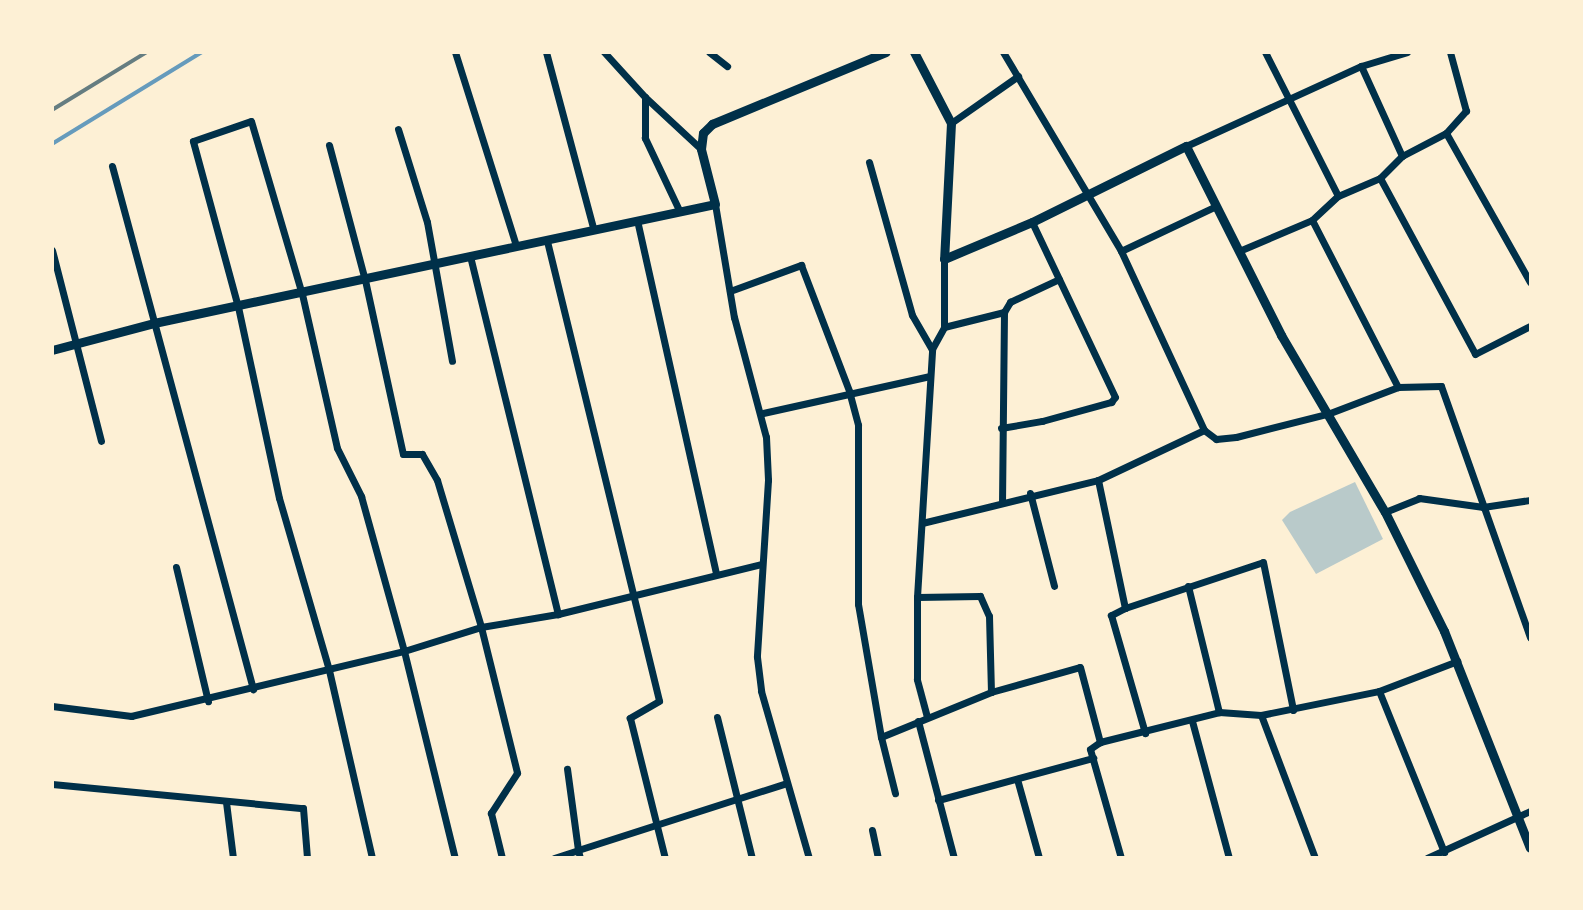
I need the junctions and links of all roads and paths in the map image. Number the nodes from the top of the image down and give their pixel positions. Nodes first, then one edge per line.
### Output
1 (455, 52) edge
2 (546, 52) edge
3 (604, 52) edge
4 (709, 52) edge
5 (886, 52) edge
6 (914, 52) edge
7 (1003, 52) edge
8 (1265, 52) edge
9 (1407, 52) edge
10 (1450, 52) edge
11 (727, 66) dead end
12 (1361, 66) junction
13 (1018, 76) junction
14 (645, 97) junction
15 (1287, 99) junction
16 (951, 123) junction
17 (398, 130) dead end
18 (1446, 134) junction
19 (329, 145) dead end
20 (1186, 146) junction
21 (701, 149) junction
22 (1402, 156) junction
23 (869, 162) dead end
24 (112, 166) dead end
25 (1380, 178) junction
26 (1087, 195) junction
27 (1338, 196) junction
28 (715, 204) junction
29 (1216, 206) junction
30 (679, 210) junction
31 (637, 220) junction
32 (1312, 220) junction
33 (1032, 222) junction
34 (593, 227) junction
35 (547, 241) junction
36 (516, 246) junction
37 (52, 250) edge
38 (1121, 251) junction
39 (1239, 251) junction
40 (470, 256) junction
41 (944, 259) junction
42 (435, 266) junction
43 (1059, 279) junction
44 (1530, 279) edge
45 (365, 280) junction
46 (730, 291) junction
47 (302, 294) junction
48 (238, 307) junction
49 (1004, 312) junction
50 (154, 323) junction
51 (1531, 326) edge
52 (944, 327) junction
53 (74, 346) junction
54 (932, 349) junction
55 (52, 350) edge
56 (452, 361) dead end
57 (930, 376) junction
58 (1398, 387) junction
59 (849, 391) junction
60 (763, 413) junction
61 (1329, 413) junction
62 (1001, 428) junction
63 (1204, 430) junction
64 (101, 441) dead end
65 (1098, 480) junction
66 (1030, 494) junction
67 (1002, 500) junction
68 (1531, 500) edge
69 (1483, 507) junction
70 (1385, 512) junction
71 (922, 523) junction
72 (761, 564) junction
73 (176, 567) dead end
74 (716, 572) dead end
75 (1054, 586) dead end
76 (1188, 586) junction
77 (634, 593) junction
78 (918, 597) junction
79 (1125, 608) junction
80 (558, 614) junction
81 (481, 627) junction
82 (1531, 638) edge
83 (404, 652) junction
84 (1457, 661) junction
85 (329, 670) junction
86 (253, 690) junction
87 (1380, 691) junction
88 (990, 692) junction
89 (208, 701) junction
90 (52, 706) edge
91 (1293, 710) junction
92 (1219, 712) junction
93 (1261, 715) junction
94 (717, 717) dead end
95 (927, 717) junction
96 (918, 721) junction
97 (1192, 721) junction
98 (1145, 733) junction
99 (881, 737) junction
100 (1100, 742) junction
101 (1093, 758) junction
102 (567, 769) dead end
103 (1017, 779) junction
104 (787, 783) junction
105 (52, 784) edge
106 (895, 793) dead end
107 (738, 800) junction
108 (938, 800) junction
109 (226, 802) junction
110 (1531, 811) edge
111 (1518, 817) junction
112 (657, 826) junction
113 (872, 830) dead end
114 (1531, 848) edge
115 (1444, 852) junction
116 (579, 854) edge
117 (233, 858) edge
118 (307, 858) edge
119 (372, 858) edge
120 (455, 858) edge
121 (502, 858) edge
122 (554, 858) edge
123 (665, 858) edge
124 (752, 858) edge
125 (809, 858) edge
126 (878, 858) edge
127 (954, 858) edge
128 (1039, 858) edge
129 (1121, 858) edge
130 (1229, 858) edge
131 (1315, 858) edge
132 (1427, 858) edge

1 - 36 street
2 - 34 street
3 - 14 street
4 - 11 street
5 - 21 street
6 - 16 street
7 - 13 street
8 - 15 street
9 - 12 street
10 - 18 street
12 - 15 street
12 - 22 street
13 - 16 street
13 - 26 street
14 - 21 street
14 - 30 street
15 - 20 street
15 - 27 street
16 - 41 street
17 - 42 street
18 - 22 street
18 - 44 street
19 - 45 street
20 - 26 street
20 - 29 street
21 - 28 street
22 - 25 street
23 - 54 street
24 - 50 street
25 - 27 street
25 - 51 street
26 - 33 street
26 - 38 street
27 - 32 street
28 - 30 street
28 - 46 street
29 - 38 street
29 - 39 street
30 - 31 street
31 - 34 street
31 - 74 street
32 - 39 street
32 - 58 street
33 - 41 street
33 - 43 street
34 - 35 street
35 - 36 street
35 - 77 street
36 - 40 street
37 - 53 street
38 - 63 street
39 - 61 street
40 - 42 street
40 - 80 street
41 - 52 street
42 - 45 street
42 - 56 street
43 - 49 street
43 - 62 street
45 - 47 street
45 - 81 street
46 - 59 street
46 - 60 street
47 - 48 street
47 - 48 street
47 - 83 street
48 - 50 street
48 - 85 street
49 - 52 street
49 - 62 street
50 - 53 street
50 - 86 street
52 - 54 street
53 - 55 street
53 - 64 street
54 - 57 street
57 - 59 street
57 - 71 street
58 - 61 street
58 - 69 street
59 - 60 street
59 - 99 street
60 - 72 street
61 - 63 street
61 - 70 street
62 - 67 street
63 - 65 street
65 - 66 street
65 - 79 street
66 - 67 street
66 - 75 street
67 - 71 street
68 - 69 street
69 - 70 street
69 - 82 street
70 - 84 street
71 - 78 street
72 - 77 street
72 - 104 street
73 - 89 street
76 - 79 street
76 - 91 street
76 - 92 street
77 - 80 street
77 - 112 street
78 - 88 street
78 - 95 street
79 - 98 street
80 - 81 street
81 - 83 street
81 - 121 street
83 - 85 street
83 - 120 street
84 - 87 street
84 - 111 street
85 - 86 street
85 - 119 street
86 - 89 street
87 - 91 street
87 - 115 street
88 - 95 street
88 - 100 street
89 - 90 street
91 - 93 street
92 - 93 street
92 - 97 street
93 - 131 street
94 - 107 street
95 - 96 street
96 - 99 street
96 - 108 street
97 - 98 street
97 - 130 street
98 - 100 street
99 - 106 street
100 - 101 street
101 - 103 street
101 - 129 street
102 - 116 street
103 - 108 street
103 - 128 street
104 - 107 street
104 - 125 street
105 - 109 street
107 - 112 street
107 - 124 street
108 - 127 street
109 - 117 street
109 - 118 street
110 - 111 street
111 - 114 street
111 - 115 street
112 - 116 street
112 - 123 street
113 - 126 street
115 - 132 street
116 - 122 street

